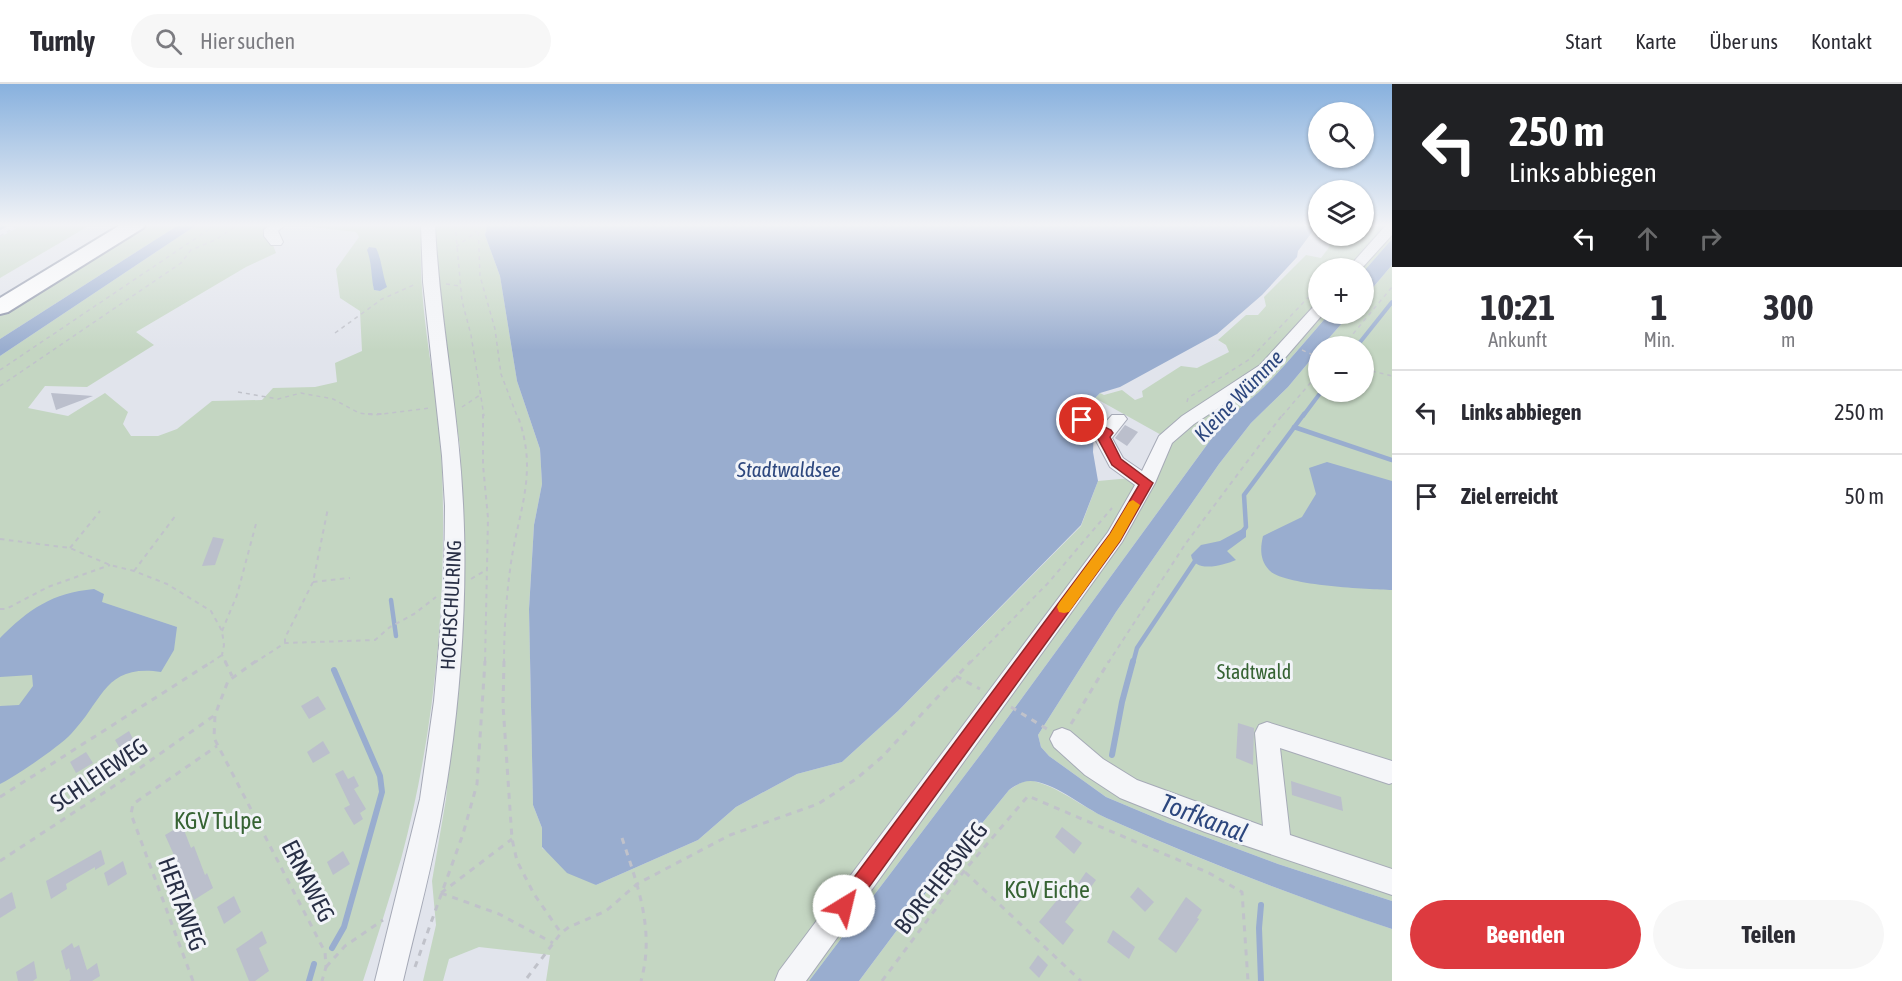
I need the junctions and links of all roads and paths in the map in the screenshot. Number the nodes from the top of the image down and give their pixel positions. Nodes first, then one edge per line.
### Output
1 (45, 266) edge
2 (68, 266) edge
3 (155, 266) edge
4 (177, 266) edge
5 (429, 266) edge
6 (458, 266) edge
7 (480, 266) edge
8 (430, 282) junction
9 (460, 286) junction
10 (1392, 287) edge
11 (0, 293) edge
12 (1308, 298) edge
13 (0, 308) edge
14 (1308, 321) edge
15 (335, 333) dead end
16 (1351, 336) edge
17 (1299, 348) dead end
18 (1308, 352) edge
19 (0, 370) edge
20 (1374, 372) edge
21 (1392, 376) edge
22 (0, 386) edge
23 (1308, 386) edge
24 (238, 392) dead end
25 (481, 395) junction
26 (447, 410) junction
27 (1082, 420) dead end
28 (1188, 420) junction
29 (1142, 491) junction
30 (328, 508) dead end
31 (100, 511) dead end
32 (176, 515) dead end
33 (256, 520) dead end
34 (0, 539) edge
35 (70, 548) junction
36 (110, 565) junction
37 (134, 571) junction
38 (350, 578) dead end
39 (313, 582) junction
40 (0, 609) edge
41 (395, 624) dead end
42 (222, 631) junction
43 (285, 643) junction
44 (222, 655) junction
45 (232, 676) junction
46 (956, 676) junction
47 (1005, 702) junction
48 (215, 715) junction
49 (1055, 734) junction
50 (218, 745) junction
51 (1389, 772) dead end
52 (0, 797) edge
53 (512, 838) junction
54 (622, 838) dead end
55 (1278, 844) junction
56 (0, 861) edge
57 (964, 871) junction
58 (1392, 882) edge
59 (637, 884) junction
60 (441, 893) junction
61 (408, 908) junction
62 (435, 910) junction
63 (561, 933) junction
64 (554, 943) junction
65 (326, 967) junction
66 (414, 971) dead end
67 (527, 978) dead end
68 (193, 981) edge
69 (322, 981) edge
70 (389, 981) edge
71 (641, 981) edge
72 (789, 981) edge
73 (882, 981) edge
74 (1081, 981) edge
75 (1248, 981) edge

1 - 11 highway
2 - 13 highway
3 - 19 path
4 - 22 path
5 - 8 street, HOCHSCHULRING
6 - 9 path
7 - 53 path
8 - 9 path
8 - 15 path
8 - 26 street, HOCHSCHULRING
9 - 25 path
10 - 16 path
12 - 28 path
14 - 28 street
17 - 18 path
20 - 21 path
23 - 49 path
24 - 26 path
25 - 26 path
25 - 60 path
26 - 61 street, HOCHSCHULRING
27 - 29 street
28 - 29 street
29 - 46 path
29 - 47 street
30 - 39 path
31 - 35 path
32 - 37 path
33 - 42 path
34 - 35 path
35 - 36 path
36 - 37 path
36 - 40 path
37 - 42 path
38 - 39 path
39 - 43 path
41 - 43 path
42 - 44 path
43 - 45 path
44 - 45 path
44 - 52 path
45 - 48 path, ERNAWEG
46 - 47 path
46 - 59 path
47 - 49 path
47 - 72 street
48 - 50 path, ERNAWEG
48 - 56 path, SCHLEIEWEG
49 - 55 street
50 - 65 path, ERNAWEG
50 - 68 path, HERTAWEG
51 - 55 street
53 - 60 path
53 - 63 path
54 - 59 path
55 - 58 street
57 - 73 path, BORCHERSWEG
57 - 74 path
57 - 75 path, BORCHERSWEG
59 - 63 path
59 - 71 path
60 - 62 path
60 - 64 path
61 - 62 path
61 - 65 path
61 - 70 street, HOCHSCHULRING
62 - 66 path
63 - 64 path
64 - 67 path
65 - 69 path

